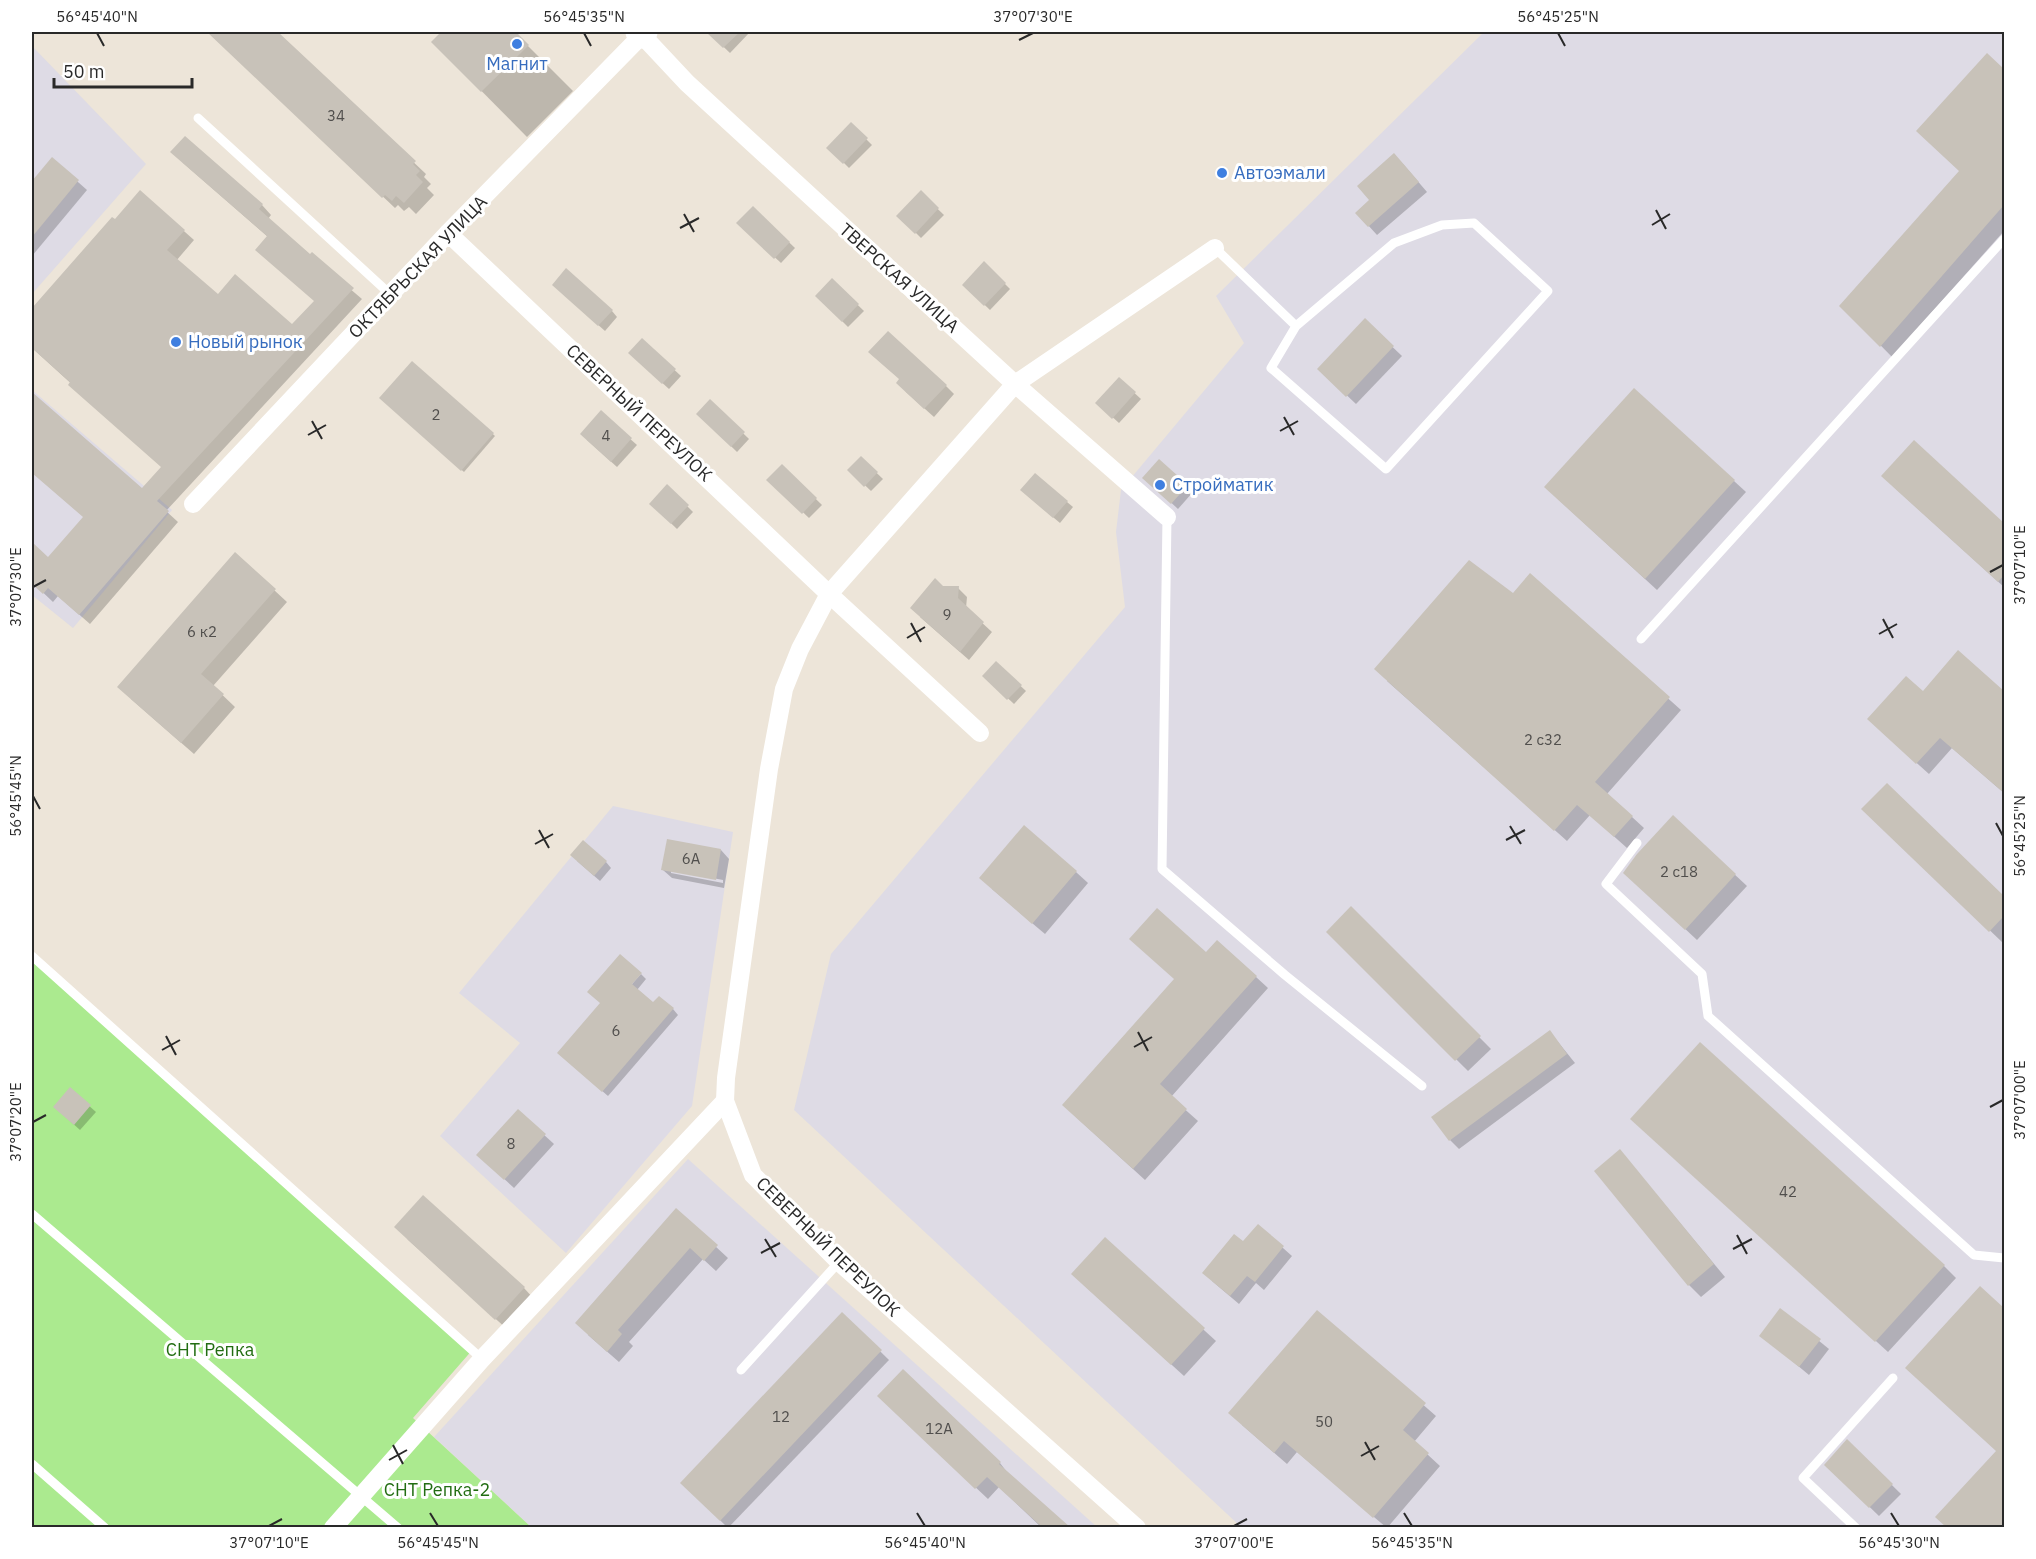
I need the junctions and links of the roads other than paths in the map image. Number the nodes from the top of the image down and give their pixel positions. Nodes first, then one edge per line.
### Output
1 (642, 32) edge
2 (198, 118) dead end
3 (448, 233) junction
4 (2004, 239) edge
5 (1215, 248) joint
6 (391, 295) junction
7 (1296, 326) junction
8 (1015, 384) junction
9 (193, 504) dead end
10 (1167, 517) joint
11 (829, 594) junction
12 (1641, 639) dead end
13 (980, 733) dead end
14 (1637, 843) dead end
15 (32, 956) edge
16 (1422, 1086) dead end
17 (725, 1101) junction
18 (32, 1214) edge
19 (2004, 1258) edge
20 (839, 1262) junction
21 (482, 1359) junction
22 (741, 1370) dead end
23 (1893, 1378) dead end
24 (32, 1464) edge
25 (362, 1495) junction
26 (105, 1527) edge
27 (333, 1527) edge
28 (398, 1527) edge
29 (1137, 1527) edge
30 (1856, 1527) edge

1 - 3 street, ОКТЯБРЬСКАЯ УЛИЦА
1 - 8 street, ТВЕРСКАЯ УЛИЦА
2 - 6 lane
3 - 6 street, ОКТЯБРЬСКАЯ УЛИЦА
3 - 11 street, СЕВЕРНЫЙ ПЕРЕУЛОК
4 - 12 lane
5 - 7 lane
5 - 8 street
6 - 9 street, ОКТЯБРЬСКАЯ УЛИЦА
7 - 7 lane
8 - 10 street, ТВЕРСКАЯ УЛИЦА
8 - 11 street
10 - 16 lane
11 - 13 street, СЕВЕРНЫЙ ПЕРЕУЛОК
11 - 17 street, СЕВЕРНЫЙ ПЕРЕУЛОК
14 - 19 lane
15 - 21 lane
17 - 20 street, СЕВЕРНЫЙ ПЕРЕУЛОК
17 - 21 street
18 - 25 lane
20 - 22 lane
20 - 29 street, СЕВЕРНЫЙ ПЕРЕУЛОК
21 - 25 street
23 - 30 lane
24 - 26 lane
25 - 27 street
25 - 28 lane

